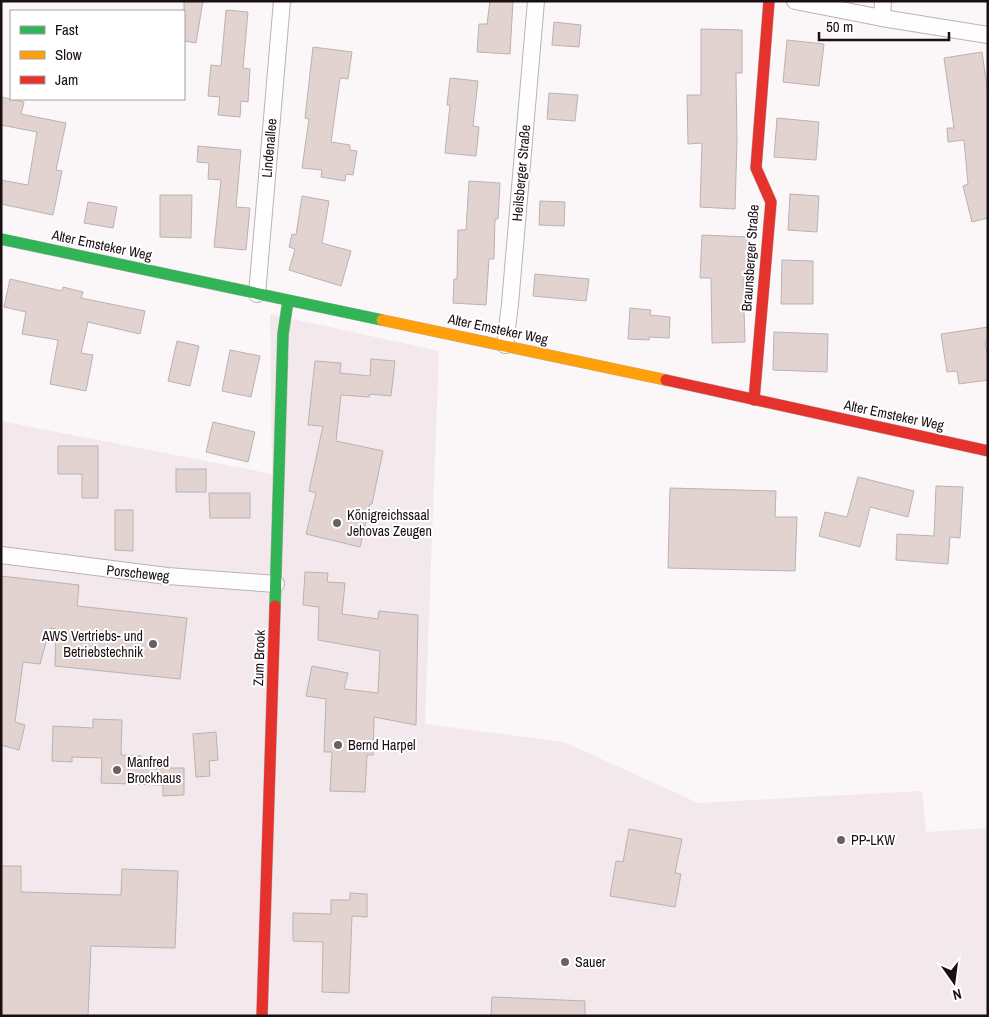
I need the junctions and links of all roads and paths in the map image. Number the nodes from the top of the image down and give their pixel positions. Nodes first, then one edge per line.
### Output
1 (282, 1) edge
2 (536, 1) edge
3 (769, 1) edge
4 (796, 1) edge
5 (883, 1) edge
6 (882, 18) junction
7 (988, 35) edge
8 (1, 239) edge
9 (257, 294) junction
10 (288, 301) junction
11 (505, 345) junction
12 (754, 400) junction
13 (988, 451) edge
14 (1, 555) edge
15 (276, 584) junction
16 (262, 1016) edge

1 - 9 street, Lindenallee
2 - 11 street, Heilsberger Straße
3 - 12 street, Braunsberger Straße
4 - 6 street
5 - 6 street
6 - 7 street
8 - 9 street, Alter Emsteker Weg
9 - 10 street, Alter Emsteker Weg
10 - 11 street, Alter Emsteker Weg
10 - 15 street, Zum Brook
11 - 12 street, Alter Emsteker Weg
12 - 13 street, Alter Emsteker Weg
14 - 15 street, Porscheweg
15 - 16 street, Zum Brook

